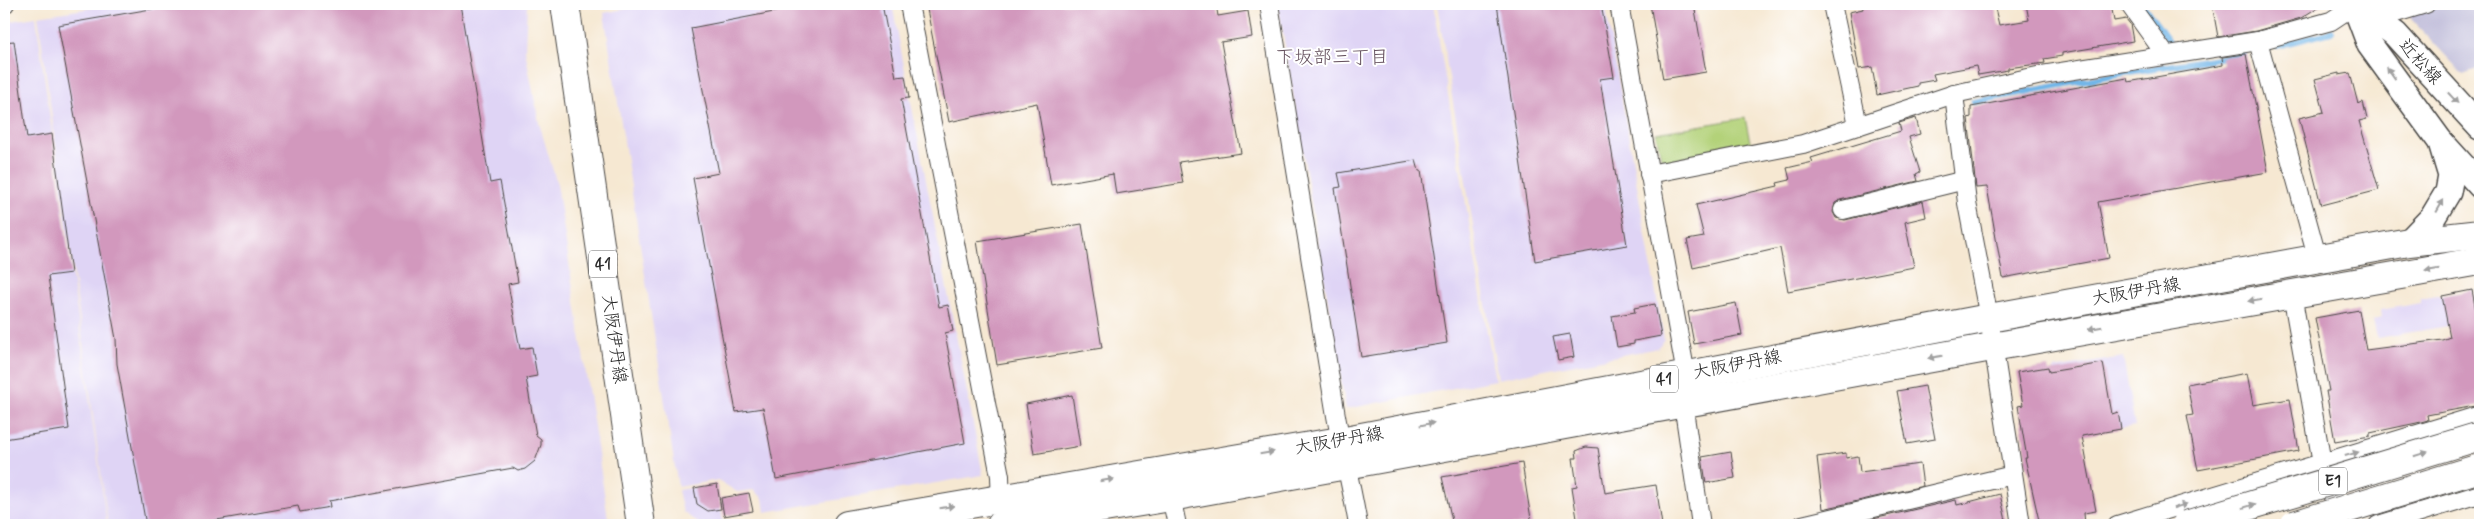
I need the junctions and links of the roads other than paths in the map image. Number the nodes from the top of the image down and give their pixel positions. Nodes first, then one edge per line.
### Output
1 (565, 4) edge
2 (909, 4) edge
3 (1269, 4) edge
4 (1619, 4) edge
5 (1832, 4) edge
6 (2129, 4) edge
7 (2354, 4) edge
8 (2426, 4) edge
9 (2376, 18) junction
10 (2258, 41) junction
11 (2165, 54) junction
12 (1954, 94) junction
13 (1858, 125) junction
14 (2480, 127) edge
15 (2440, 141) junction
16 (1649, 174) junction
17 (1965, 180) junction
18 (2480, 185) edge
19 (1843, 210) dead end
20 (2480, 234) edge
21 (2409, 242) junction
22 (2318, 260) junction
23 (2480, 261) edge
24 (2292, 294) junction
25 (1989, 318) junction
26 (1992, 346) junction
27 (1686, 375) junction
28 (1683, 403) junction
29 (2480, 415) edge
30 (2480, 436) edge
31 (1343, 453) junction
32 (2322, 463) junction
33 (2480, 468) edge
34 (2013, 475) junction
35 (2480, 494) edge
36 (1172, 497) junction
37 (1000, 498) junction
38 (641, 525) edge
39 (847, 525) edge
40 (1001, 525) edge
41 (1177, 525) edge
42 (1358, 525) edge
43 (1701, 525) edge
44 (1802, 525) edge
45 (2021, 525) edge
46 (2117, 525) edge
47 (2186, 525) edge
48 (2294, 525) edge
49 (2342, 525) edge
50 (2378, 525) edge

1 - 38 main road, 大阪伊丹線 / 41
2 - 37 street
3 - 31 street
4 - 16 street
5 - 13 street
6 - 11 street
7 - 9 street, 近松線
7 - 10 street
15 -> 7 street
8 - 9 street
9 -> 14 street, 近松線
10 - 11 street
10 - 22 street
11 - 12 street
12 - 13 street
12 - 17 street
13 - 16 street
15 - 18 street
21 -> 15 street
16 - 27 street
17 - 19 street
17 - 25 street
20 - 21 main road, 大阪伊丹線 / 41
21 - 22 main road, 大阪伊丹線 / 41
22 - 25 main road, 大阪伊丹線 / 41
23 -> 24 main road, 大阪伊丹線 / 41
24 -> 26 main road, 大阪伊丹線 / 41
24 - 32 street
25 - 26 street
25 - 27 main road, 大阪伊丹線 / 41
26 -> 28 main road, 大阪伊丹線 / 41
26 - 34 street
27 - 28 street
31 -> 27 main road, 大阪伊丹線 / 41
28 - 31 main road, 大阪伊丹線 / 41
28 - 43 street
32 -> 29 street
47 -> 30 main road, E1, bridge
31 - 36 main road, 大阪伊丹線 / 41
37 -> 31 main road, 大阪伊丹線 / 41
31 - 42 street
46 -> 32 street
32 - 49 street
33 - 48 main road, E1, bridge
34 - 44 street
34 - 45 street
35 - 50 street
36 - 40 main road, 大阪伊丹線 / 41
36 - 41 street
39 -> 37 main road, 大阪伊丹線 / 41
37 - 40 street

